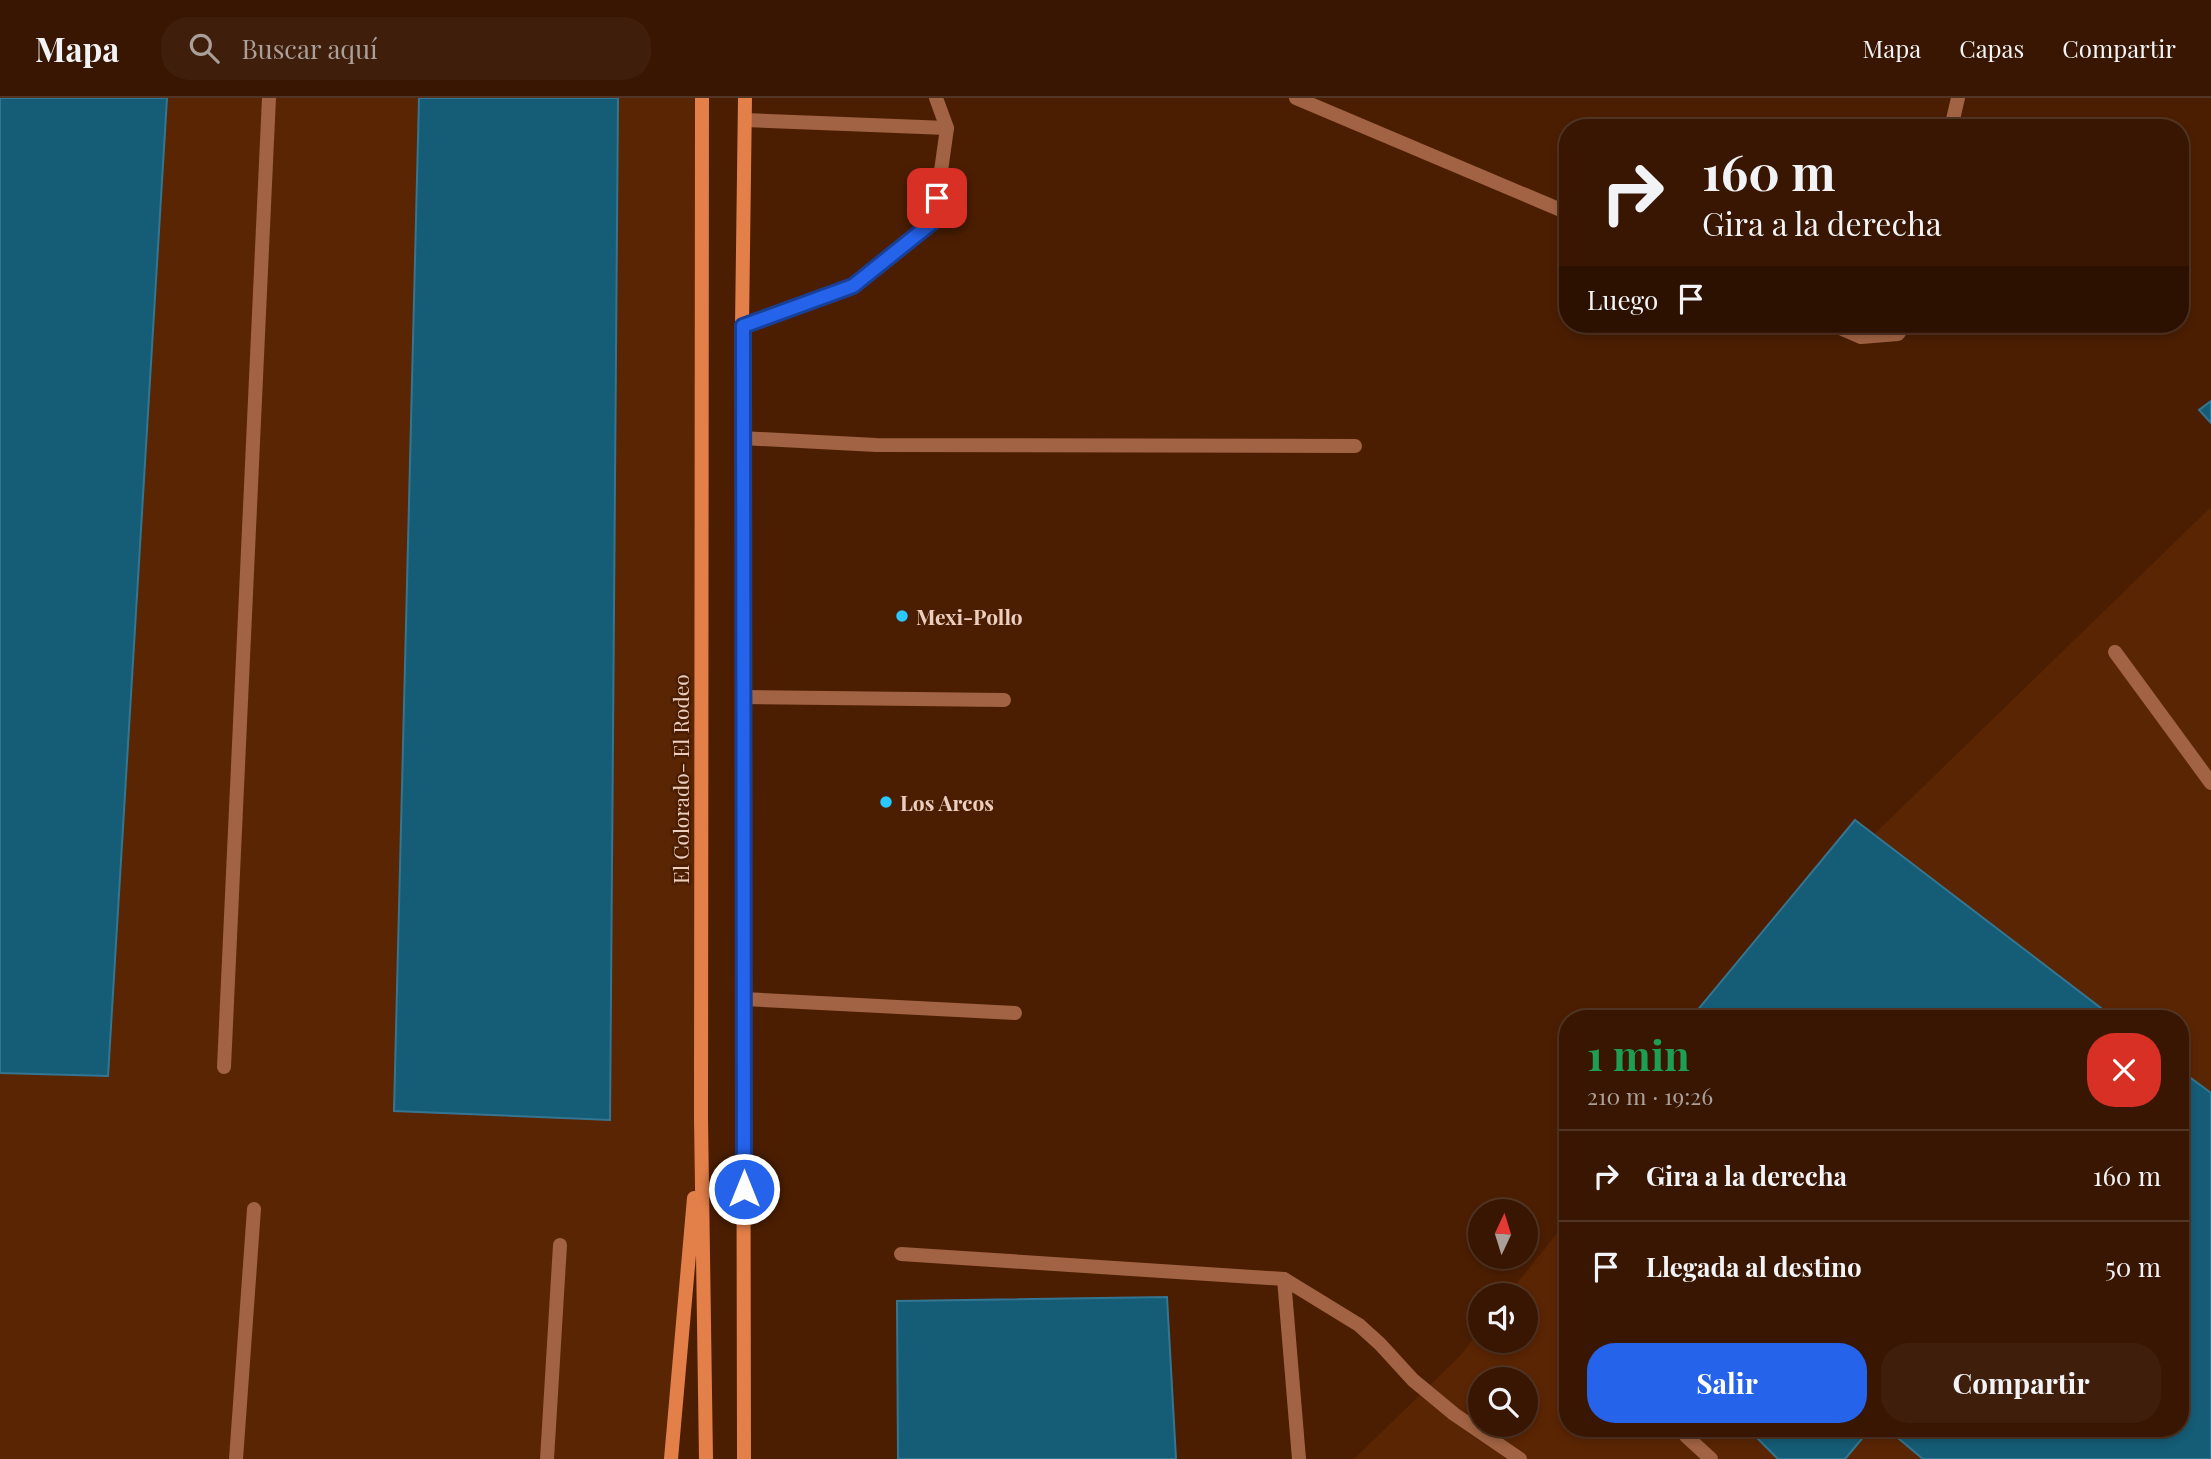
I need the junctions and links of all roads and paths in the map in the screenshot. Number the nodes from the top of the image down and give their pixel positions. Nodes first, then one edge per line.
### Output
1 (269, 98) edge
2 (702, 98) edge
3 (745, 98) edge
4 (936, 98) edge
5 (1296, 98) edge
6 (1958, 98) edge
7 (1953, 119) edge
8 (745, 120) junction
9 (947, 128) junction
10 (1559, 209) edge
11 (743, 326) junction
12 (1852, 333) edge
13 (1899, 333) edge
14 (743, 438) junction
15 (1355, 446) dead end
16 (2115, 652) dead end
17 (743, 697) junction
18 (1004, 700) dead end
19 (2211, 782) edge
20 (744, 999) junction
21 (1015, 1013) dead end
22 (224, 1067) dead end
23 (701, 1119) junction
24 (254, 1209) dead end
25 (560, 1245) dead end
26 (901, 1254) dead end
27 (1284, 1279) junction
28 (1687, 1437) edge
29 (236, 1459) edge
30 (547, 1459) edge
31 (671, 1459) edge
32 (706, 1459) edge
33 (744, 1459) edge
34 (1300, 1459) edge
35 (1520, 1459) edge
36 (1711, 1459) edge

1 - 22 lane
2 - 23 main road, El Colorado- El Rodeo
3 - 8 main road
4 - 9 lane
5 - 10 lane
6 - 7 lane
8 - 9 lane
8 - 11 main road
9 - 11 lane
11 - 14 main road
12 - 13 lane
14 - 15 lane
14 - 17 main road
16 - 19 lane
17 - 18 lane
17 - 20 main road
20 - 21 lane
20 - 33 main road
23 - 31 main road
23 - 32 main road, El Colorado- El Rodeo
24 - 29 lane
25 - 30 lane
26 - 27 lane
27 - 34 lane
27 - 35 lane
28 - 36 lane

